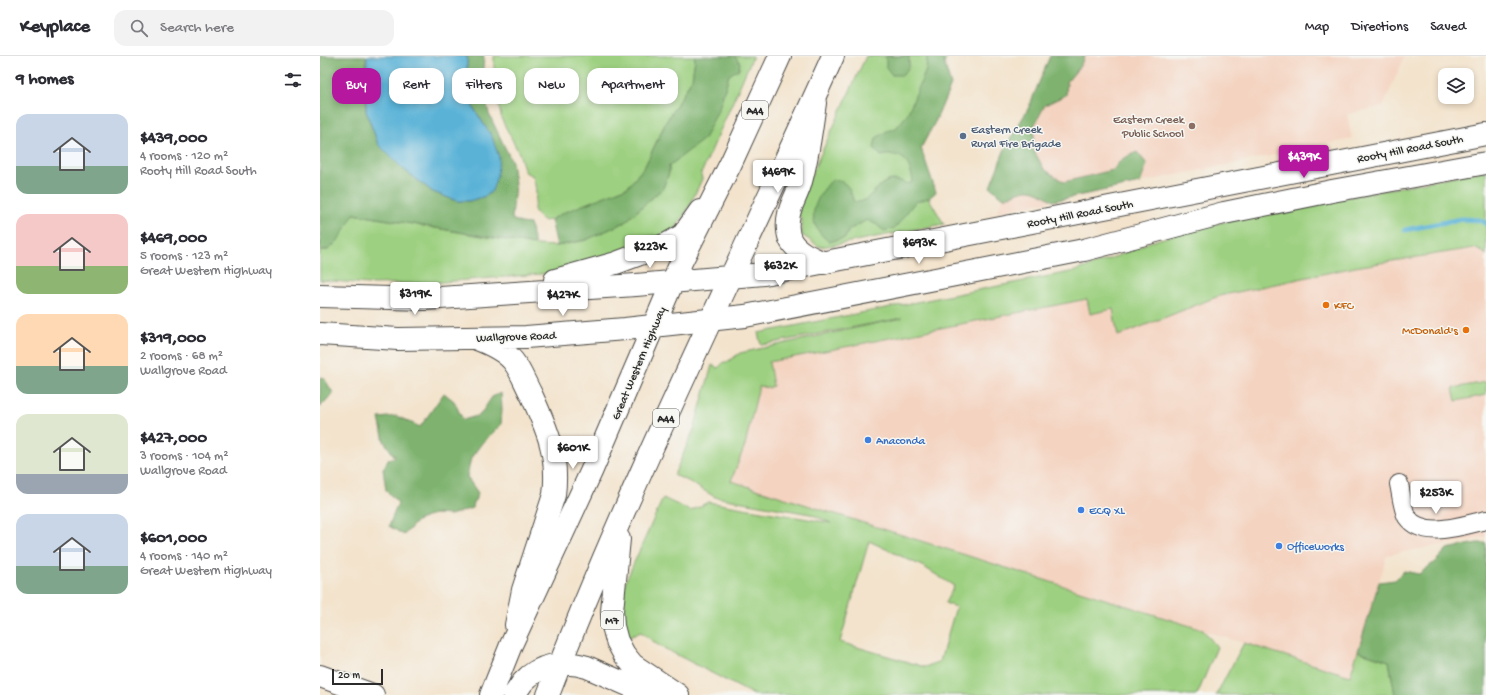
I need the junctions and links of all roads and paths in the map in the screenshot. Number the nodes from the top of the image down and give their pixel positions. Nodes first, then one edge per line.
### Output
1 (780, 56) edge
2 (833, 56) edge
3 (817, 91) junction
4 (1486, 134) edge
5 (1486, 163) edge
6 (731, 164) junction
7 (824, 263) junction
8 (731, 276) junction
9 (673, 282) junction
10 (511, 292) junction
11 (320, 296) edge
12 (711, 320) junction
13 (654, 326) junction
14 (320, 334) edge
15 (473, 338) junction
16 (1399, 484) dead end
17 (622, 516) junction
18 (1486, 520) edge
19 (511, 646) junction
20 (560, 664) junction
21 (320, 676) edge
22 (374, 695) edge
23 (491, 695) edge
24 (514, 695) edge
25 (548, 695) edge
26 (651, 695) edge
27 (678, 695) edge

1 - 6 main road, Great Western Highway / A44
2 - 3 main road, A44
3 - 7 main road
3 - 8 main road, A44
4 - 7 main road, Rooty Hill Road South
5 - 12 main road
6 - 9 main road, Great Western Highway / A44
6 - 10 main road
7 - 8 main road, Rooty Hill Road South
8 - 9 main road, Rooty Hill Road South
8 - 12 main road, A44
9 - 10 main road
9 - 13 main road, Great Western Highway / A44
10 - 11 main road
12 - 13 main road, Wallgrove Road
12 - 17 main road, A44
13 - 15 main road, Wallgrove Road
13 - 19 main road, Great Western Highway / A44
14 - 15 main road, Wallgrove Road
15 - 19 main road
16 - 18 street
17 - 20 main road, A44
17 - 27 main road, M7
19 - 23 main road, Great Western Highway / A44
20 - 24 main road
20 - 25 main road, A44
20 - 26 main road
21 - 22 main road

